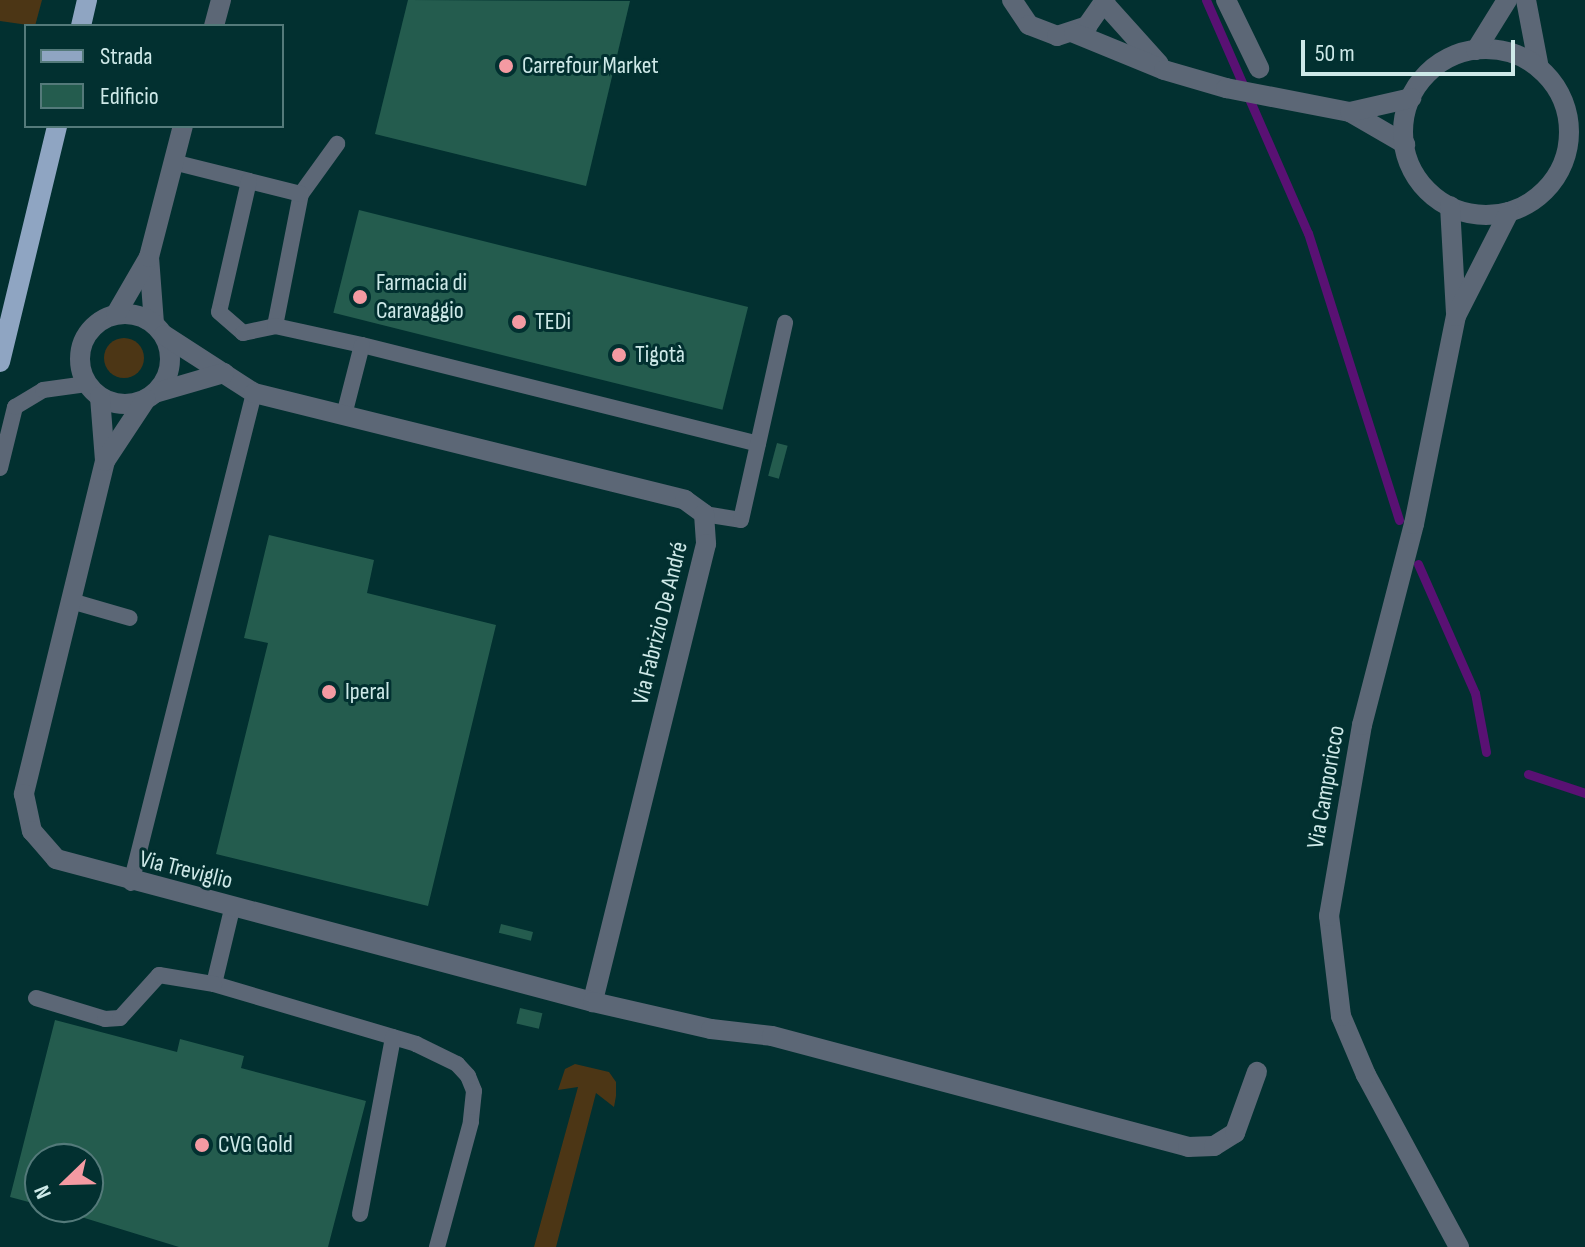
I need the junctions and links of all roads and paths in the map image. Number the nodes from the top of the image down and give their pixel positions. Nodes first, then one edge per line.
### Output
1 (87, 0) edge
2 (221, 0) edge
3 (1011, 0) edge
4 (1226, 0) edge
5 (1507, 0) edge
6 (1526, 0) edge
7 (1104, 2) edge
8 (81, 24) edge
9 (215, 24) edge
10 (1074, 33) junction
11 (1476, 50) junction
12 (1259, 68) dead end
13 (1539, 68) junction
14 (1164, 70) junction
15 (1411, 98) junction
16 (1350, 112) junction
17 (57, 128) edge
18 (182, 128) edge
19 (337, 144) dead end
20 (1405, 144) junction
21 (173, 162) junction
22 (249, 181) junction
23 (301, 194) junction
24 (1450, 206) junction
25 (1509, 212) junction
26 (149, 257) junction
27 (116, 314) junction
28 (1456, 316) junction
29 (785, 323) dead end
30 (275, 326) junction
31 (159, 329) junction
32 (362, 345) junction
33 (0, 362) edge
34 (224, 373) junction
35 (94, 391) junction
36 (254, 393) junction
37 (151, 396) junction
38 (344, 415) junction
39 (758, 444) junction
40 (105, 461) junction
41 (0, 468) edge
42 (704, 514) junction
43 (71, 601) junction
44 (130, 618) dead end
45 (131, 883) junction
46 (232, 909) junction
47 (214, 984) junction
48 (36, 998) dead end
49 (593, 1002) junction
50 (393, 1037) junction
51 (1257, 1072) dead end
52 (360, 1214) dead end
53 (437, 1247) edge
54 (1459, 1247) edge

1 - 8 main road
2 - 9 street
3 - 10 street
4 - 12 street
5 - 11 street
6 - 13 street
7 - 10 street
7 - 14 street
10 - 14 street
11 - 13 street
11 - 15 street
13 - 25 street
14 - 16 street
15 - 16 street
15 - 20 street
16 - 20 street
17 - 33 main road
18 - 21 street
19 - 23 lane
20 - 24 street
21 - 22 lane
21 - 26 street
22 - 23 lane
22 - 30 lane
23 - 30 lane
24 - 25 street
24 - 28 street, Via Camporicco
25 - 28 street, Via Camporicco
26 - 27 street
26 - 31 street
27 - 31 street
27 - 35 street
28 - 54 street, Via Camporicco
29 - 39 lane
30 - 32 lane
31 - 34 street, Via Fabrizio De André
31 - 37 street
32 - 38 lane
32 - 39 lane
34 - 36 street, Via Fabrizio De André
34 - 37 street
35 - 37 street
35 - 40 street
35 - 41 lane
36 - 38 street, Via Fabrizio De André
36 - 45 lane
37 - 40 street
38 - 42 street, Via Fabrizio De André
39 - 42 lane
40 - 43 street, Via Treviglio
42 - 49 street, Via Fabrizio De André
43 - 44 lane
43 - 45 street, Via Treviglio
45 - 46 street, Via Treviglio
46 - 47 lane
46 - 49 street, Via Treviglio
47 - 48 lane
47 - 50 lane
49 - 51 street, Via Treviglio
50 - 52 lane
50 - 53 lane

